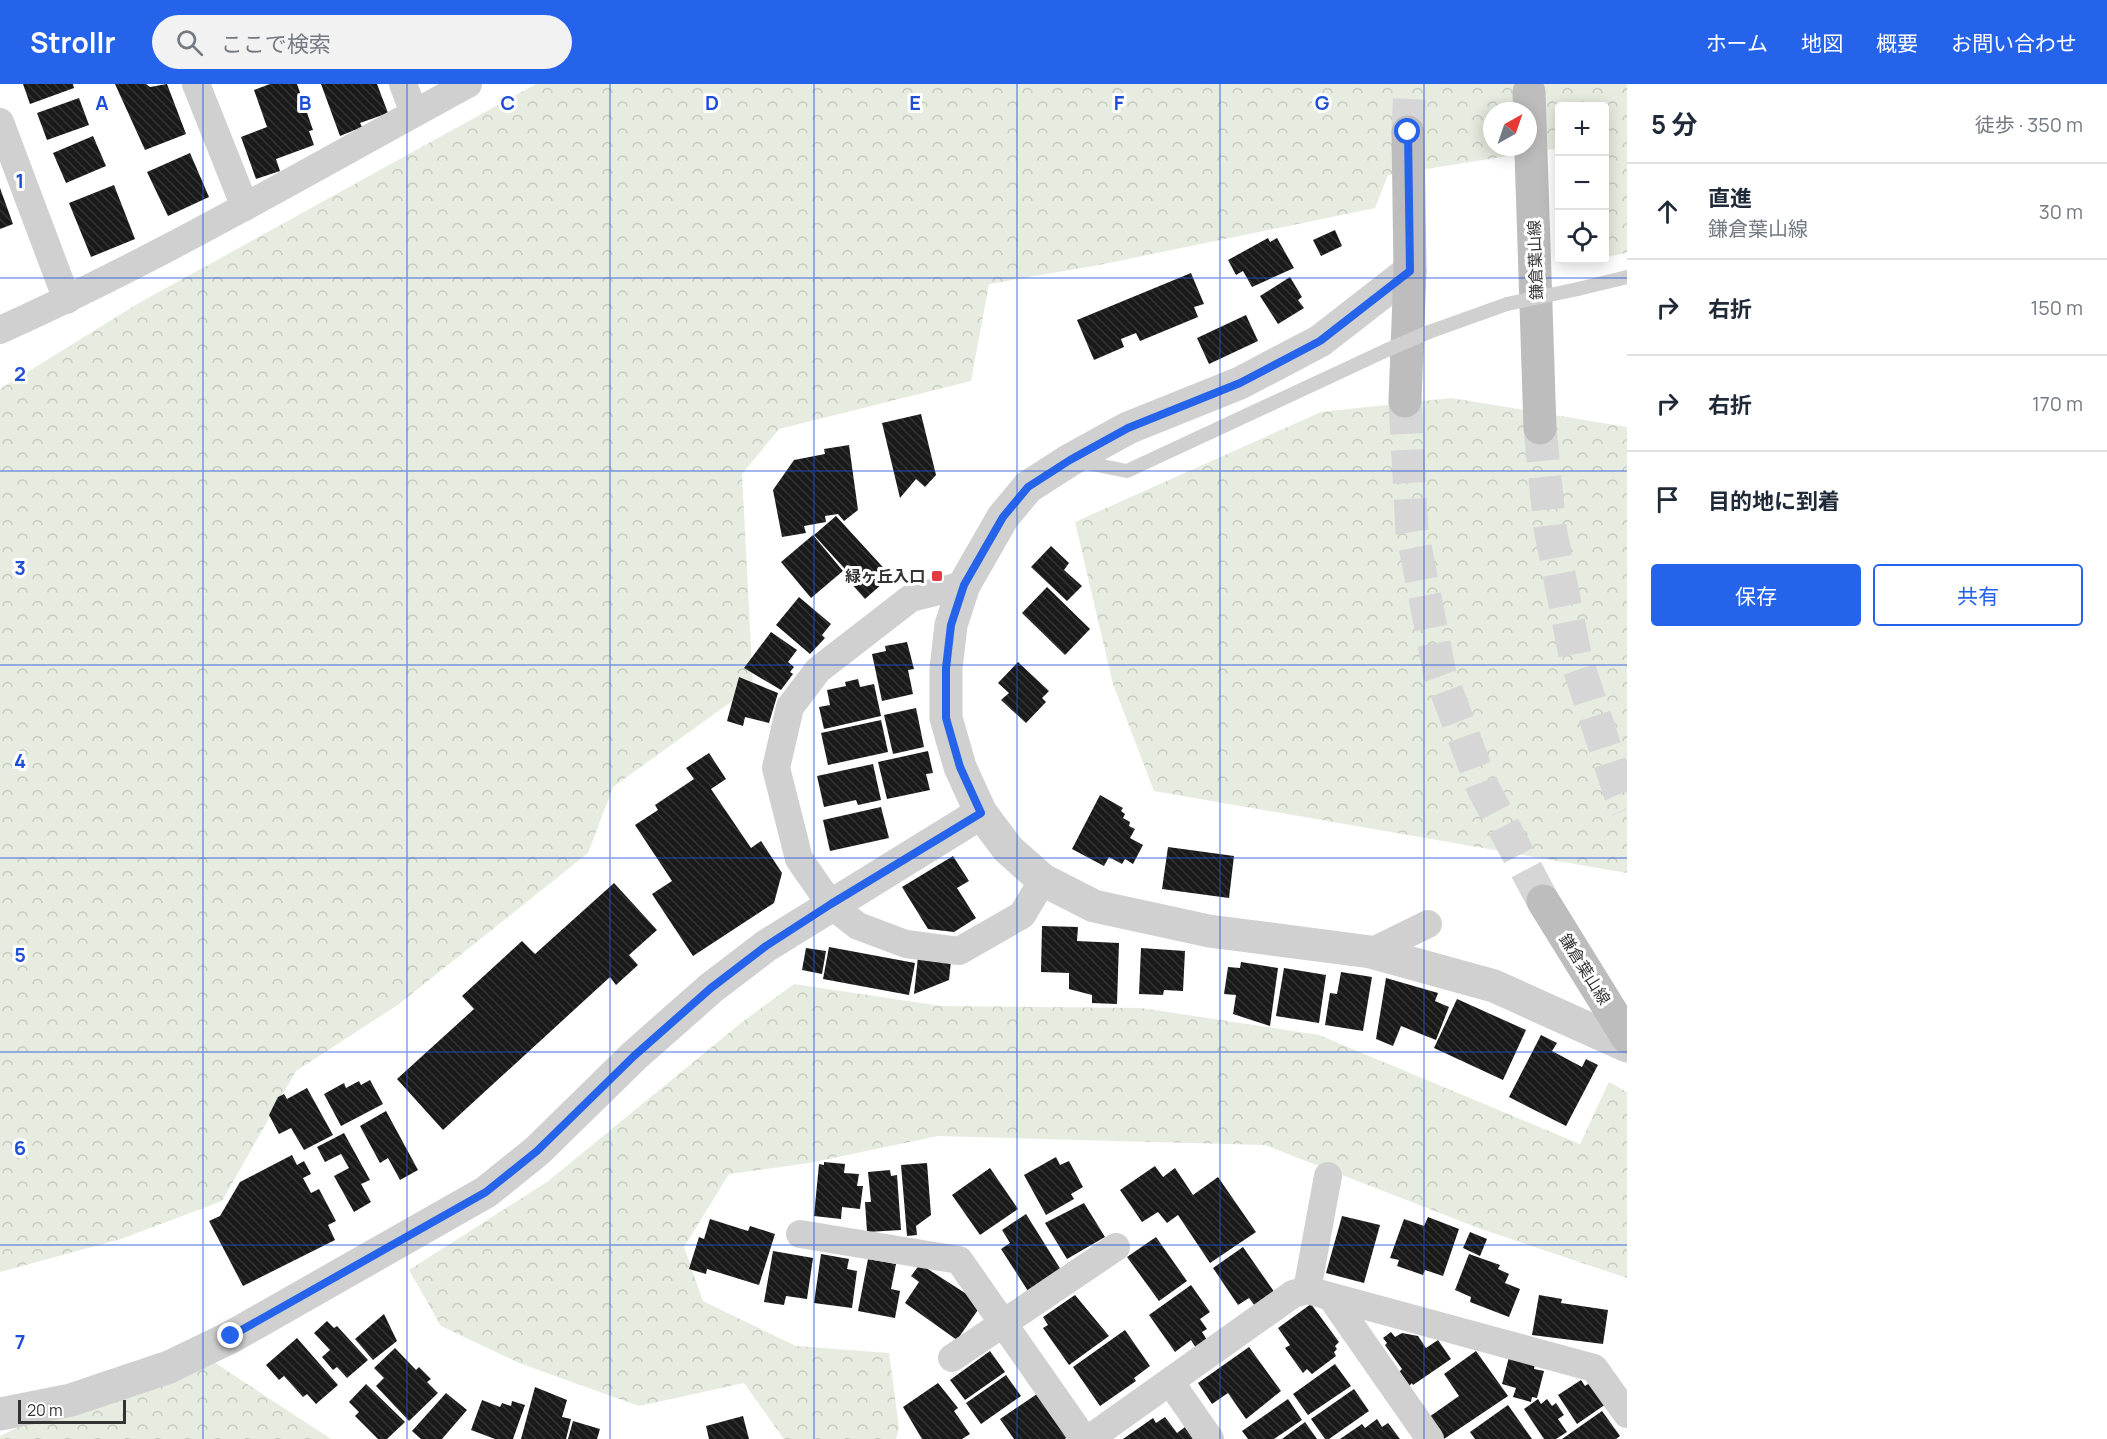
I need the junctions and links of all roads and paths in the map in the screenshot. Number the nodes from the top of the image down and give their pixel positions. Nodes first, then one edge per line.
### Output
1 (196, 84) edge
2 (403, 84) edge
3 (468, 84) edge
4 (1529, 92) dead end
5 (414, 113) junction
6 (0, 122) edge
7 (1408, 132) tunnel mouth
8 (245, 207) junction
9 (1410, 271) junction
10 (1627, 277) edge
11 (67, 300) junction
12 (0, 330) edge
13 (1405, 401) tunnel mouth
14 (1540, 428) tunnel mouth
15 (1070, 460) junction
16 (964, 585) junction
17 (981, 813) junction
18 (1043, 880) junction
19 (1544, 901) tunnel mouth
20 (831, 904) junction
21 (1428, 924) dead end
22 (1371, 952) junction
23 (1627, 1037) edge
24 (1627, 1046) edge
25 (1328, 1176) dead end
26 (800, 1234) dead end
27 (1116, 1247) dead end
28 (1319, 1294) junction
29 (1005, 1323) junction
30 (952, 1358) dead end
31 (1171, 1383) junction
32 (0, 1414) edge
33 (1627, 1414) edge
34 (1084, 1439) edge
35 (1089, 1439) edge
36 (1210, 1439) edge
37 (1430, 1439) edge

1 - 8 street
2 - 5 street
3 - 5 street
4 - 14 main road, 鎌倉葉山線
5 - 8 street
6 - 11 street
7 - 9 main road
8 - 11 street
9 - 13 main road
9 - 15 street
10 - 15 lane, bridge
11 - 12 street
15 - 16 street
16 - 17 street
16 - 20 street
17 - 18 street
17 - 20 street
18 - 20 street
18 - 22 street
19 - 23 main road, 鎌倉葉山線
20 - 32 street
21 - 22 street
22 - 24 street
25 - 28 street
26 - 29 street
27 - 29 street
28 - 31 street
28 - 33 street
28 - 37 street
29 - 30 street
29 - 34 street
31 - 35 street
31 - 36 street

